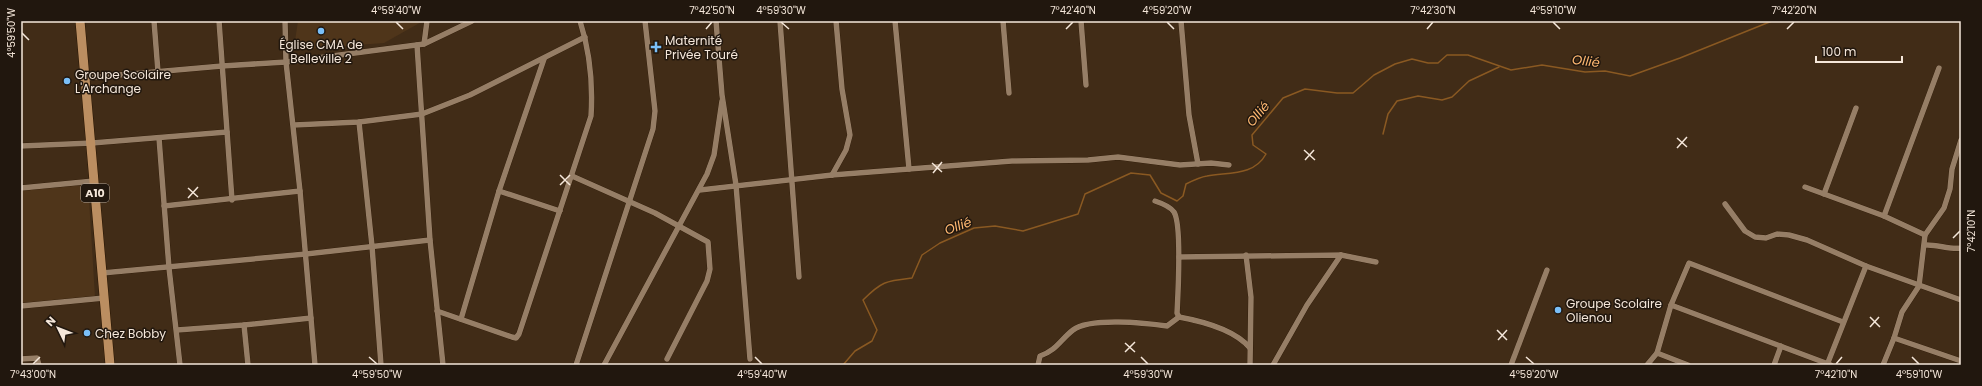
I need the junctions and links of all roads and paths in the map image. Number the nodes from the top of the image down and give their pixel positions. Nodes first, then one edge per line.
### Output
1 (80, 21) edge
2 (154, 21) edge
3 (219, 21) edge
4 (285, 21) edge
5 (427, 21) edge
6 (472, 21) edge
7 (580, 21) edge
8 (645, 21) edge
9 (716, 21) edge
10 (780, 21) edge
11 (836, 21) edge
12 (895, 21) edge
13 (1003, 21) edge
14 (1081, 21) edge
15 (1182, 21) edge
16 (585, 37) junction
17 (424, 44) junction
18 (417, 45) junction
19 (544, 58) junction
20 (286, 62) junction
21 (222, 66) junction
22 (1939, 68) dead end
23 (158, 72) junction
24 (85, 78) junction
25 (1086, 85) dead end
26 (1009, 93) dead end
27 (722, 95) junction
28 (1856, 108) dead end
29 (422, 114) junction
30 (359, 122) junction
31 (294, 126) junction
32 (227, 132) junction
33 (159, 138) junction
34 (1961, 140) edge
35 (92, 143) junction
36 (21, 146) edge
37 (1198, 164) junction
38 (1230, 165) dead end
39 (909, 169) junction
40 (832, 175) junction
41 (572, 176) junction
42 (791, 180) junction
43 (94, 181) junction
44 (736, 185) junction
45 (1805, 187) dead end
46 (21, 188) edge
47 (700, 190) junction
48 (300, 191) junction
49 (499, 191) junction
50 (1824, 194) junction
51 (232, 200) junction
52 (1155, 200) dead end
53 (629, 201) junction
54 (1726, 204) dead end
55 (164, 206) junction
56 (560, 211) junction
57 (1884, 216) junction
58 (680, 226) junction
59 (1925, 235) junction
60 (430, 240) junction
61 (1925, 245) junction
62 (372, 246) junction
63 (1961, 248) edge
64 (306, 254) junction
65 (1246, 255) junction
66 (1340, 256) junction
67 (1179, 257) junction
68 (1376, 262) dead end
69 (1866, 266) junction
70 (169, 268) junction
71 (1547, 270) dead end
72 (102, 273) junction
73 (799, 277) dead end
74 (1919, 286) junction
75 (104, 298) junction
76 (1961, 300) edge
77 (1671, 305) junction
78 (21, 306) edge
79 (437, 311) junction
80 (1179, 317) junction
81 (311, 318) junction
82 (461, 319) junction
83 (1843, 322) junction
84 (244, 325) junction
85 (177, 330) junction
86 (1894, 338) junction
87 (1781, 346) junction
88 (1250, 348) junction
89 (1656, 353) junction
90 (21, 359) edge
91 (667, 359) dead end
92 (750, 359) dead end
93 (1961, 361) edge
94 (39, 365) edge
95 (110, 365) edge
96 (180, 365) edge
97 (248, 365) edge
98 (315, 365) edge
99 (381, 365) edge
100 (442, 365) edge
101 (576, 365) edge
102 (604, 365) edge
103 (1038, 365) edge
104 (1250, 365) edge
105 (1273, 365) edge
106 (1510, 365) edge
107 (1647, 365) edge
108 (1688, 365) edge
109 (1774, 365) edge
110 (1828, 365) edge
111 (1883, 365) edge

1 - 24 main road, A10
2 - 23 street
3 - 21 street
4 - 20 street
5 - 17 street
6 - 17 street
7 - 16 street
8 - 53 street
9 - 27 street
10 - 42 street
11 - 40 street
12 - 39 street
13 - 26 street
14 - 25 street
15 - 37 street
16 - 19 street
16 - 41 street
17 - 18 street
18 - 20 street
18 - 29 street
19 - 29 street
19 - 49 street
20 - 21 street
20 - 31 street
21 - 23 street
21 - 32 street
22 - 57 street
23 - 24 street
24 - 35 main road, A10
27 - 44 street
27 - 47 street
28 - 50 street
29 - 30 street
29 - 60 street
30 - 31 street
30 - 62 street
31 - 48 street
32 - 33 street
32 - 51 street
33 - 35 street
33 - 55 street
34 - 59 street
35 - 36 street
35 - 43 main road, A10
37 - 38 street
37 - 39 street
39 - 40 street
40 - 42 street
41 - 53 street
41 - 56 street
42 - 44 street
42 - 73 street
43 - 46 street
43 - 72 main road, A10
44 - 47 street
44 - 92 street
45 - 50 street
47 - 58 street
48 - 51 street
48 - 64 street
49 - 56 street
49 - 82 street
50 - 57 street
51 - 55 street
52 - 67 street
53 - 58 street
53 - 101 street
54 - 69 street
55 - 70 street
56 - 82 street
57 - 59 street
58 - 91 street
58 - 102 street
59 - 61 street
60 - 62 street
60 - 79 street
61 - 63 street
61 - 74 street
62 - 64 street
62 - 99 street
64 - 70 street
64 - 81 street
65 - 66 street
65 - 67 street
65 - 88 street
66 - 68 street
66 - 105 street
67 - 80 street
69 - 74 street
69 - 83 street
70 - 72 street
70 - 85 street
71 - 106 street
72 - 75 main road, A10
74 - 76 street
74 - 86 street
75 - 78 street
75 - 95 main road, A10
77 - 83 street
77 - 87 street
77 - 89 street
79 - 82 street
79 - 100 street
80 - 88 street
80 - 103 street
81 - 84 street
81 - 98 street
83 - 110 street
84 - 85 street
84 - 97 street
85 - 96 street
86 - 93 street
86 - 111 street
87 - 109 street
87 - 110 street
88 - 104 street
89 - 107 street
89 - 108 street
90 - 94 street

